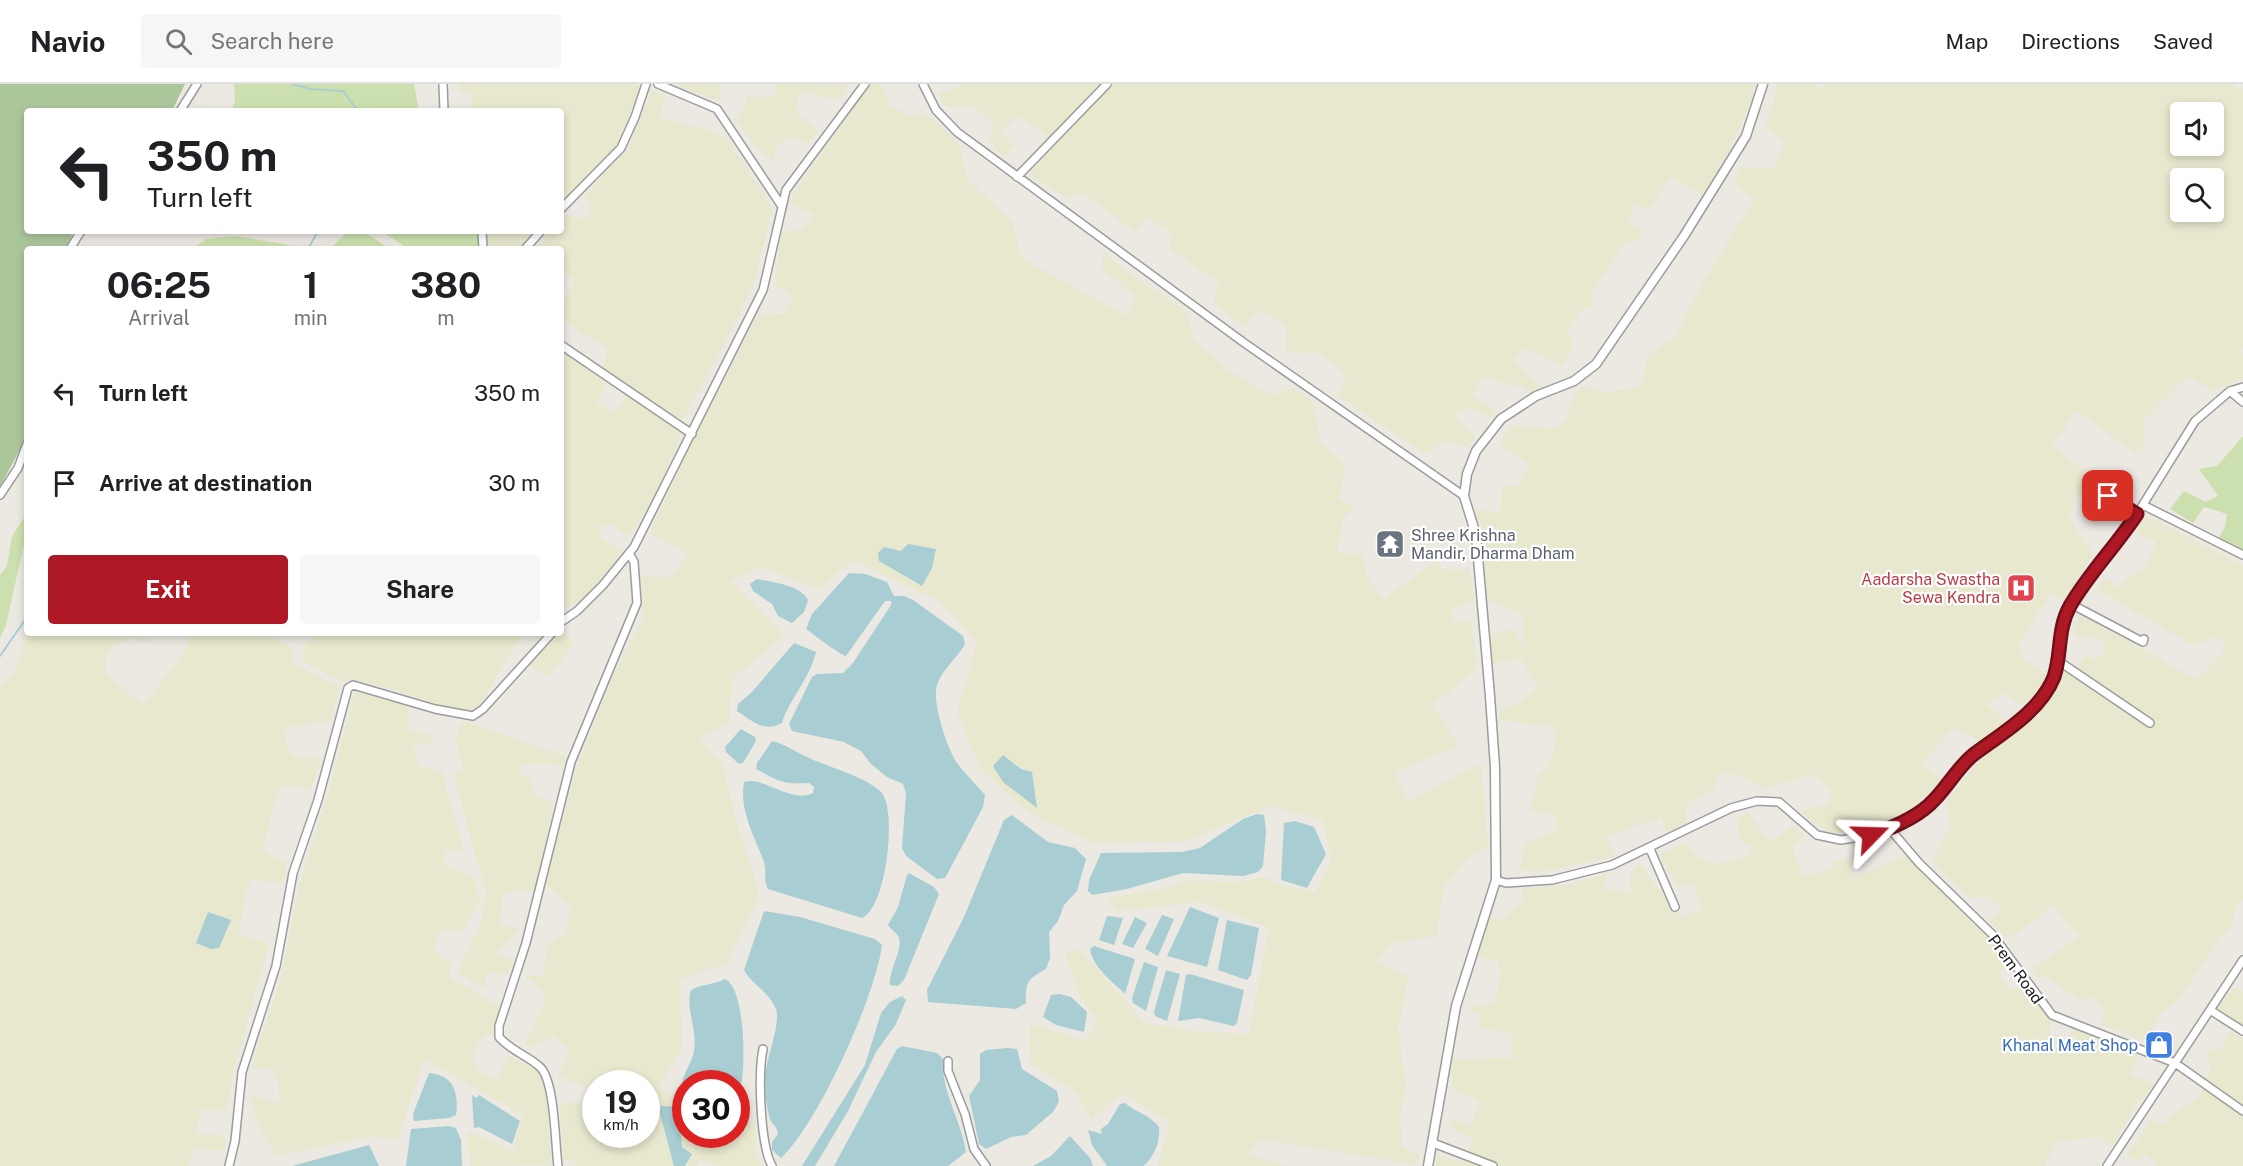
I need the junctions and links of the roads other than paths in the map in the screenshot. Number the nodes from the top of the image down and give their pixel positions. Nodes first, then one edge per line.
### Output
1 (197, 84) edge
2 (443, 84) edge
3 (646, 84) edge
4 (658, 84) edge
5 (865, 84) edge
6 (923, 84) edge
7 (1107, 84) edge
8 (1763, 84) edge
9 (182, 108) edge
10 (444, 108) edge
11 (1017, 177) junction
12 (781, 205) junction
13 (564, 206) edge
14 (538, 234) edge
15 (528, 246) edge
16 (564, 347) edge
17 (2243, 387) edge
18 (2230, 392) junction
19 (2243, 402) edge
20 (692, 434) junction
21 (24, 452) edge
22 (0, 495) edge
23 (1464, 496) junction
24 (2108, 496) dead end
25 (2143, 505) junction
26 (2137, 514) junction
27 (629, 553) junction
28 (2243, 555) edge
29 (2071, 604) junction
30 (564, 620) edge
31 (549, 636) edge
32 (2144, 639) dead end
33 (2057, 660) junction
34 (2150, 723) dead end
35 (1890, 829) junction
36 (1650, 849) junction
37 (1496, 880) junction
38 (1675, 907) dead end
39 (2243, 960) edge
40 (2210, 1010) junction
41 (2243, 1031) edge
42 (763, 1049) dead end
43 (948, 1061) dead end
44 (2175, 1063) junction
45 (2243, 1111) edge
46 (1433, 1143) junction
47 (229, 1166) edge
48 (558, 1166) edge
49 (772, 1166) edge
50 (986, 1166) edge
51 (1428, 1166) edge
52 (1493, 1166) edge
53 (2107, 1166) edge

1 - 9 street
2 - 10 street
3 - 13 street
4 - 12 street
5 - 12 street
6 - 11 street
7 - 11 street
8 - 23 street
11 - 23 street
12 - 20 street
14 - 15 street
16 - 20 street
17 - 18 street
18 - 19 street
18 - 25 street
20 - 27 street
21 - 22 street
23 - 37 street
24 - 26 street
25 - 26 street
25 - 28 street
26 - 29 street
27 - 30 street
27 - 48 street
29 - 32 street
29 - 33 street
31 - 47 street
33 - 34 street
33 - 35 street
35 - 36 street
35 - 44 street, Prem Road
36 - 37 street
36 - 38 street
37 - 46 street
39 - 40 street
40 - 41 street
40 - 44 street
42 - 49 street
43 - 50 street
44 - 45 street, Prem Road
44 - 53 street
46 - 51 street
46 - 52 street

